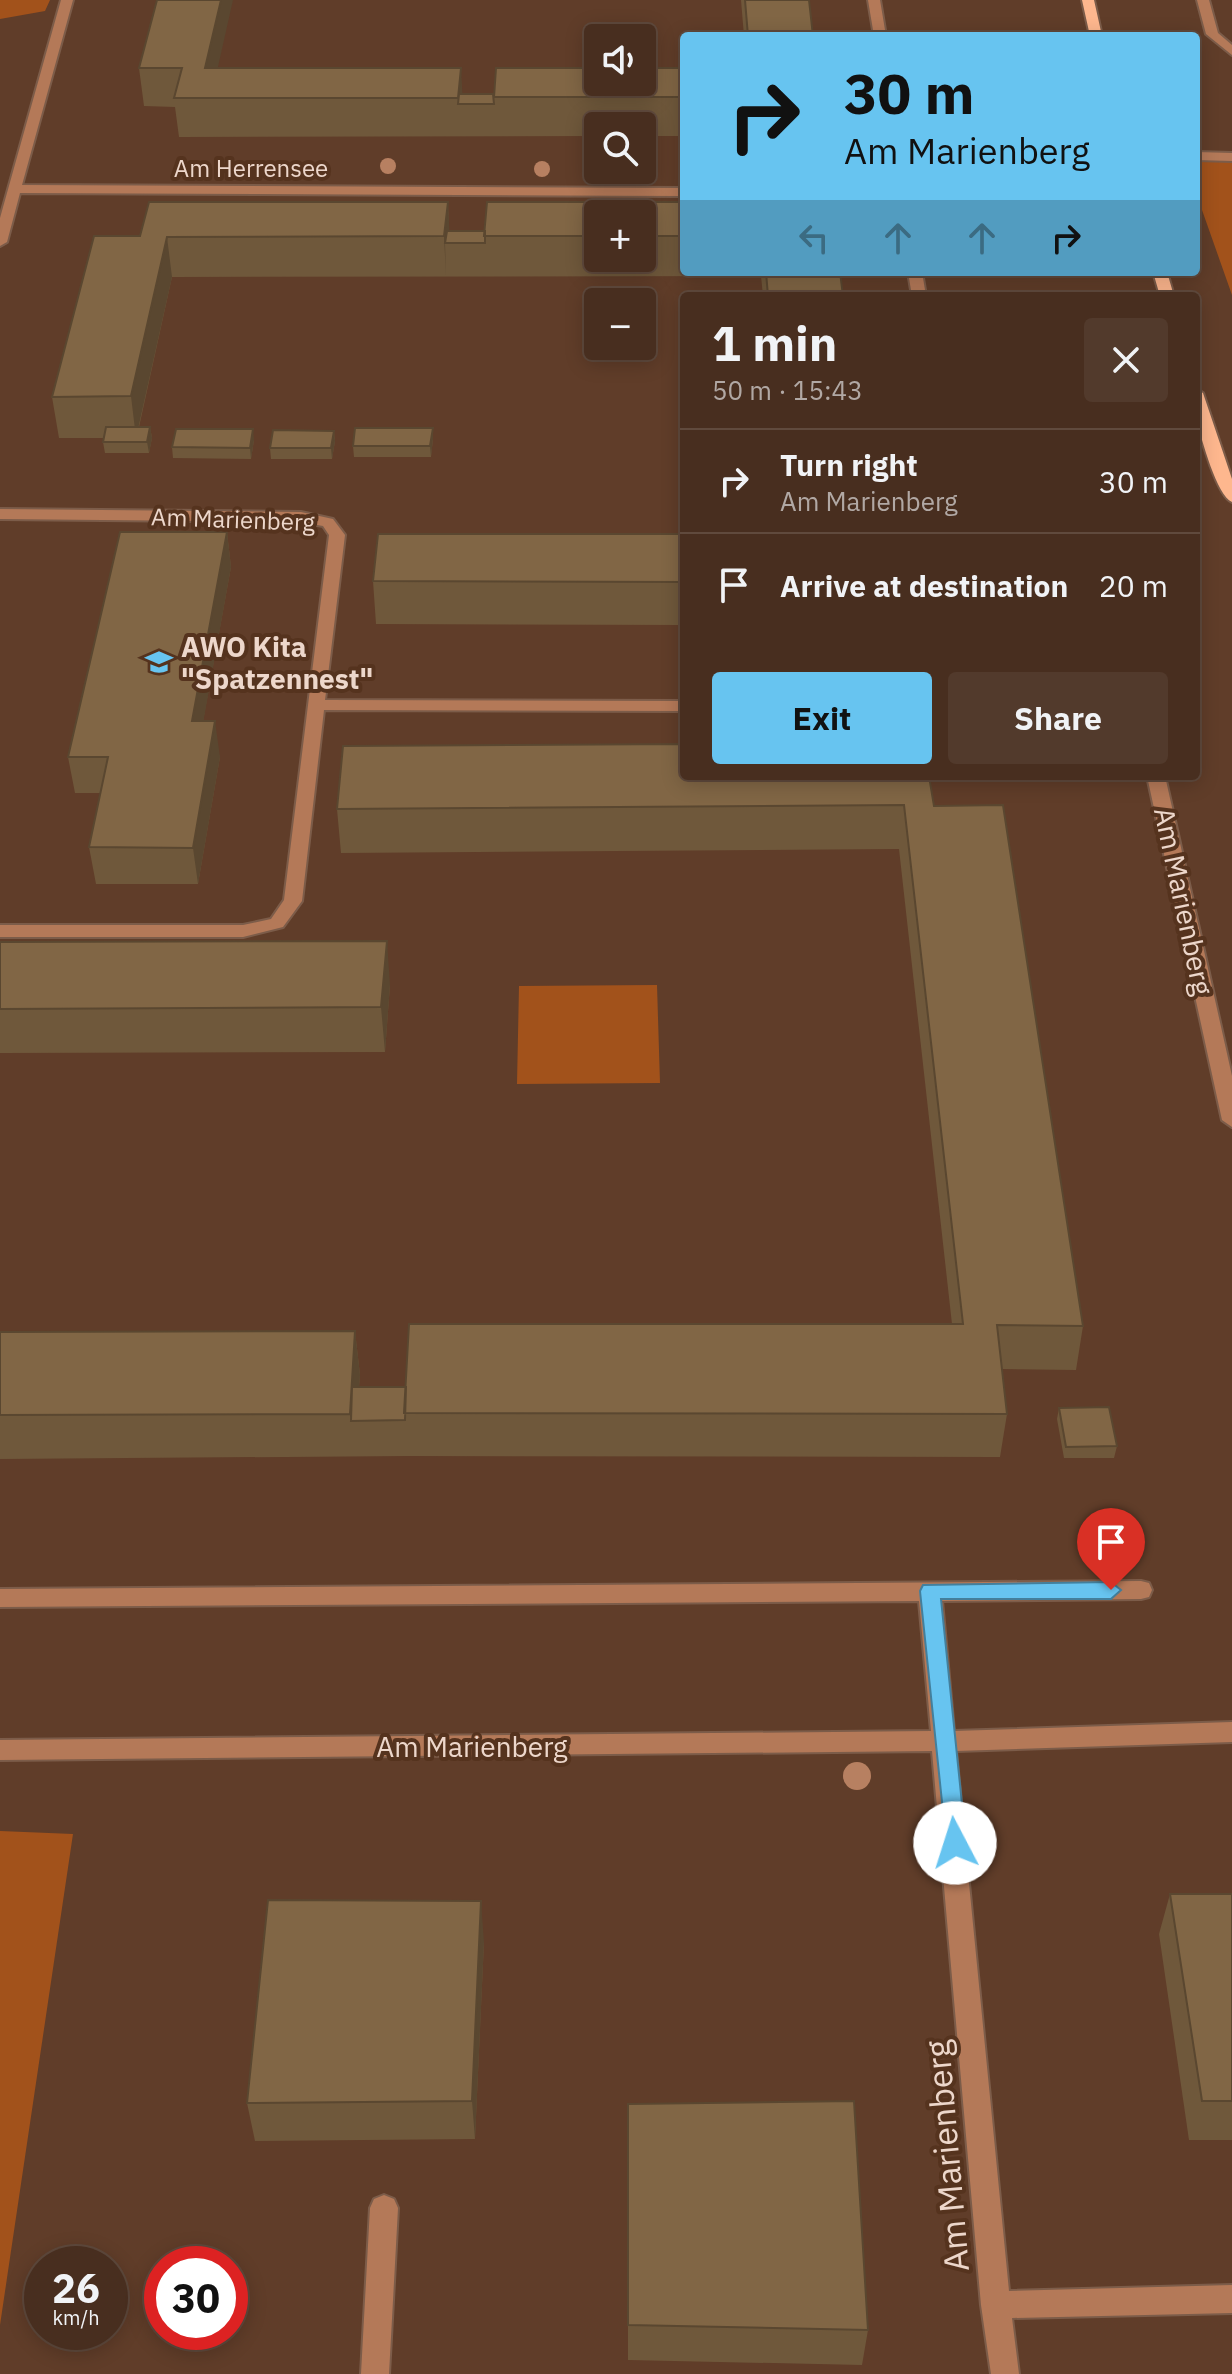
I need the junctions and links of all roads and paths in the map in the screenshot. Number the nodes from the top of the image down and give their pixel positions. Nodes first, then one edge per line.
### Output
1 (67, 0) edge
2 (874, 0) edge
3 (1088, 0) edge
4 (1203, 0) edge
5 (879, 32) edge
6 (1095, 32) edge
7 (1232, 51) edge
8 (1200, 156) edge
9 (1232, 157) edge
10 (14, 189) junction
11 (680, 192) edge
12 (0, 242) edge
13 (1200, 406) edge
14 (1232, 497) edge
15 (0, 514) edge
16 (318, 705) junction
17 (680, 706) edge
18 (1157, 780) edge
19 (0, 931) edge
20 (1232, 1120) edge
21 (1141, 1590) dead end
22 (930, 1591) junction
23 (0, 1598) edge
24 (1232, 1732) edge
25 (945, 1741) junction
26 (0, 1750) edge
27 (384, 2208) dead end
28 (1232, 2299) edge
29 (995, 2305) junction
30 (375, 2374) edge
31 (1005, 2374) edge

1 - 10 street
2 - 5 street
3 - 6 main road
4 - 7 street
8 - 9 street
10 - 11 street, Am Herrensee
10 - 12 street
13 - 14 main road
15 - 16 street, Am Marienberg
16 - 17 street
16 - 19 street, Am Marienberg
18 - 20 street, Am Marienberg
21 - 22 street
22 - 23 street
22 - 25 street, Am Marienberg
24 - 25 street, Am Marienberg
25 - 26 street, Am Marienberg
25 - 29 street, Am Marienberg
27 - 30 street
28 - 29 street
29 - 31 street, Am Marienberg

